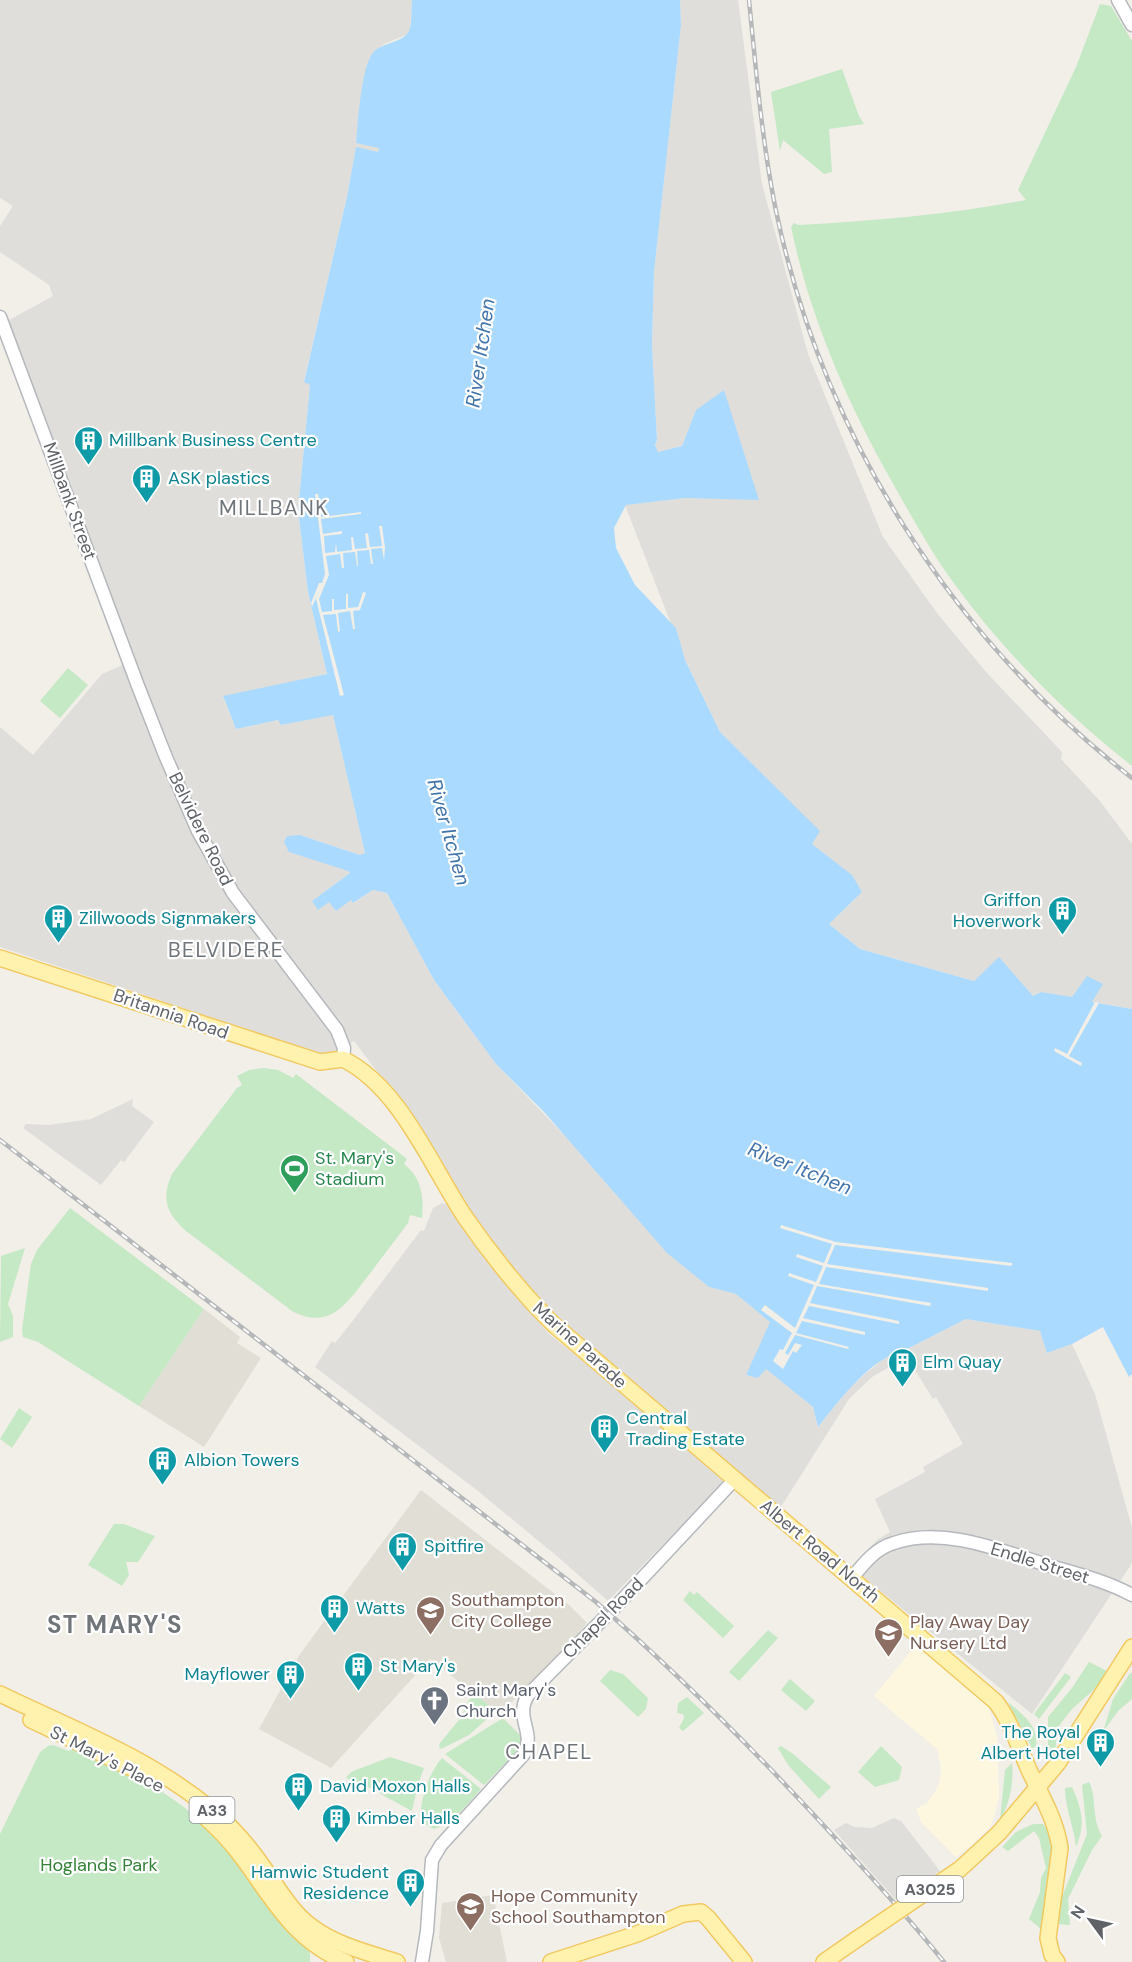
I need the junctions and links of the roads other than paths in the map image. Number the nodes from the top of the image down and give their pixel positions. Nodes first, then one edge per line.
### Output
1 (1118, 0) edge
2 (1132, 25) edge
3 (0, 316) edge
4 (138, 686) joint
5 (0, 958) edge
6 (343, 1059) junction
7 (735, 1479) junction
8 (852, 1578) junction
9 (1127, 1592) edge
10 (1132, 1647) edge
11 (0, 1694) edge
12 (0, 1705) edge
13 (37, 1717) junction
14 (1037, 1788) junction
15 (328, 1952) edge
16 (346, 1962) edge
17 (397, 1962) edge
18 (422, 1962) edge
19 (551, 1962) edge
20 (744, 1962) edge
21 (824, 1962) edge
22 (1057, 1962) edge

1 - 2 street
3 - 4 street, Millbank Street
4 - 6 street, Belvidere Road
5 - 6 main road, Britannia Road
6 - 7 main road, Marine Parade
7 - 8 main road, Albert Road North
7 - 18 street, Chapel Road
8 - 9 street, Endle Street
8 - 14 main road, Albert Road North
10 - 14 main road, A3025
11 - 13 main road, A33
12 - 13 main road, A33
13 - 15 main road, St Mary's Place / A33
14 - 21 main road, A3025, bridge
14 - 22 main road, Albert Road North
15 - 16 main road, A33
15 - 17 main road, A33
19 - 20 main road

